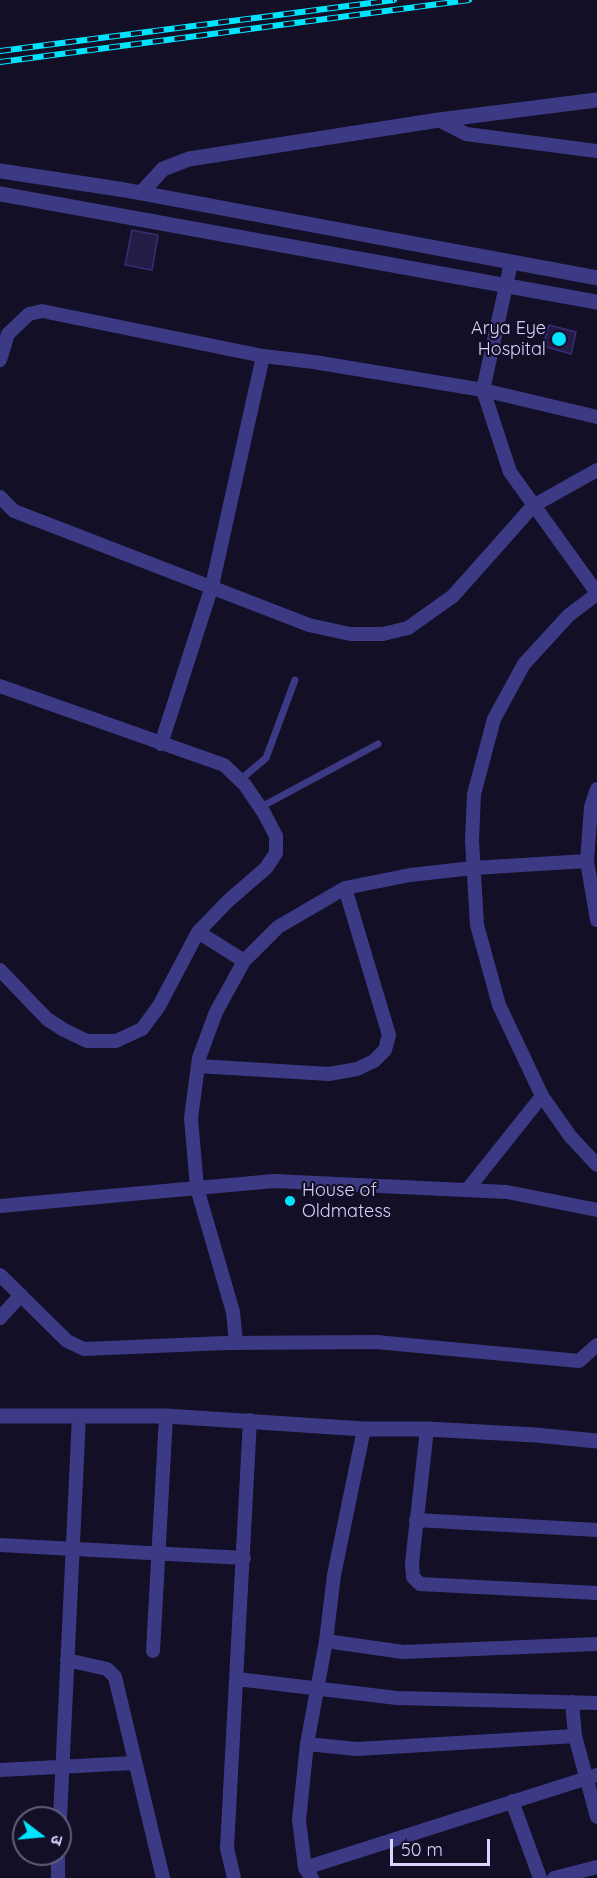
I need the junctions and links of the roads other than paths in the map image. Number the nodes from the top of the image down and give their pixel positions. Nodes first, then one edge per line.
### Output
1 (597, 100) edge
2 (439, 120) junction
3 (597, 151) edge
4 (0, 171) edge
5 (141, 193) junction
6 (0, 194) edge
7 (511, 263) junction
8 (597, 278) edge
9 (506, 286) junction
10 (597, 302) edge
11 (263, 356) junction
12 (0, 360) edge
13 (483, 390) junction
14 (597, 417) edge
15 (597, 470) edge
16 (0, 497) edge
17 (533, 506) junction
18 (212, 586) junction
19 (597, 593) edge
20 (295, 680) dead end
21 (0, 686) edge
22 (161, 744) junction
23 (378, 744) dead end
24 (240, 780) junction
25 (597, 789) edge
26 (261, 807) junction
27 (587, 861) junction
28 (473, 868) junction
29 (345, 888) junction
30 (597, 920) edge
31 (198, 932) junction
32 (244, 961) junction
33 (0, 970) edge
34 (198, 1066) junction
35 (542, 1096) junction
36 (597, 1165) edge
37 (197, 1188) junction
38 (467, 1190) junction
39 (1, 1205) edge
40 (597, 1210) edge
41 (0, 1275) edge
42 (21, 1295) junction
43 (0, 1318) edge
44 (236, 1343) junction
45 (597, 1345) edge
46 (0, 1416) edge
47 (79, 1416) junction
48 (166, 1416) junction
49 (250, 1420) junction
50 (364, 1429) junction
51 (427, 1429) junction
52 (597, 1441) edge
53 (416, 1520) junction
54 (597, 1530) edge
55 (0, 1545) edge
56 (72, 1549) junction
57 (159, 1553) junction
58 (244, 1558) junction
59 (597, 1593) edge
60 (326, 1641) junction
61 (597, 1644) edge
62 (153, 1651) dead end
63 (67, 1660) junction
64 (237, 1679) junction
65 (318, 1688) junction
66 (572, 1702) junction
67 (597, 1702) edge
68 (575, 1736) junction
69 (308, 1744) junction
70 (134, 1763) junction
71 (61, 1766) junction
72 (0, 1770) edge
73 (591, 1776) edge
74 (512, 1801) junction
75 (60, 1806) edge
76 (597, 1817) edge
77 (597, 1867) edge
78 (308, 1873) edge
79 (163, 1878) edge
80 (234, 1878) edge
81 (540, 1878) edge
82 (554, 1878) edge

1 - 2 street
2 - 3 street
2 - 5 street
4 - 5 street
5 - 7 street
6 - 9 street
7 - 8 street
7 - 9 street
9 - 10 street
9 - 13 street
11 - 12 street
11 - 13 street
11 - 18 street
13 - 14 street
13 - 17 street
15 - 17 street
16 - 18 street
17 - 18 street
17 - 19 street
18 - 22 street
19 - 28 street
20 - 24 lane
21 - 22 street
22 - 24 street
23 - 26 lane
24 - 26 street
25 - 27 street
26 - 31 street
27 - 28 street
27 - 30 street
28 - 29 street
28 - 35 street
29 - 32 street
29 - 34 street
31 - 32 street
31 - 33 street
32 - 34 street
34 - 37 street
35 - 36 street
35 - 38 street
37 - 38 street
37 - 39 street
37 - 44 street
38 - 40 street
41 - 42 street
42 - 43 street
42 - 44 street
44 - 45 street
46 - 47 street
47 - 48 street
47 - 56 street
48 - 49 street
48 - 57 street
49 - 50 street
49 - 58 street
50 - 51 street
50 - 60 street
51 - 52 street
51 - 53 street
53 - 54 street
53 - 59 street
55 - 56 street
56 - 57 street
56 - 63 street
57 - 58 street
57 - 62 street
58 - 64 street
60 - 61 street
60 - 65 street
63 - 70 street
63 - 71 street
64 - 65 street
64 - 80 street
65 - 66 street
65 - 69 street
66 - 67 street
66 - 68 street
68 - 69 street
68 - 73 street
69 - 78 street
70 - 71 street
70 - 79 street
71 - 72 street
71 - 75 street
73 - 74 street
73 - 76 street
74 - 78 street
74 - 81 street
77 - 82 street

